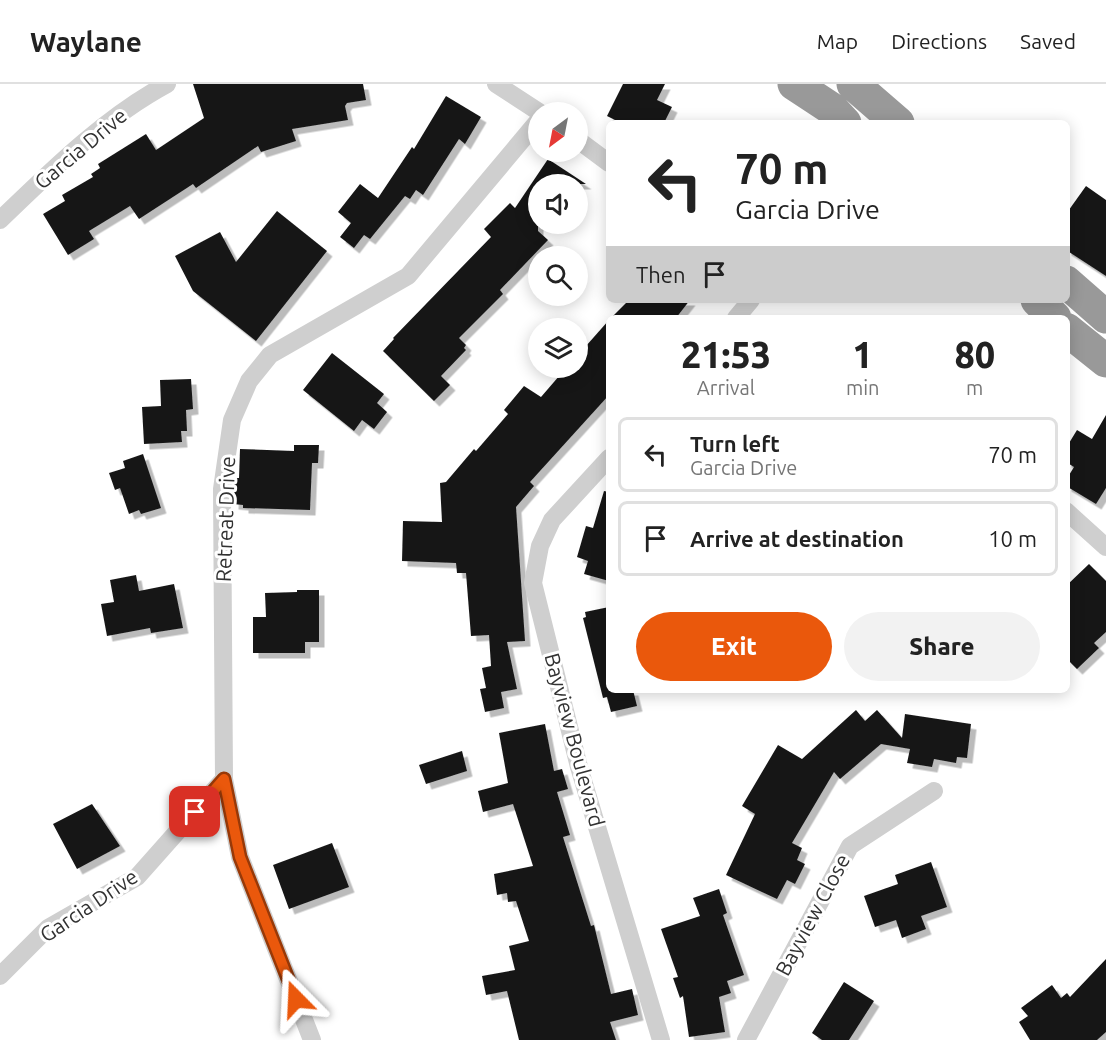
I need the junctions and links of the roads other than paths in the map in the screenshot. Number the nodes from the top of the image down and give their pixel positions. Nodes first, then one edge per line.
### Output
1 (167, 84) edge
2 (496, 84) edge
3 (794, 84) edge
4 (853, 84) edge
5 (528, 105) edge
6 (842, 120) edge
7 (895, 120) edge
8 (528, 133) edge
9 (588, 147) edge
10 (606, 161) edge
11 (0, 220) edge
12 (1070, 286) edge
13 (748, 303) edge
14 (1040, 303) edge
15 (738, 315) edge
16 (1052, 315) edge
17 (1106, 317) edge
18 (1070, 332) edge
19 (1106, 361) edge
20 (606, 461) edge
21 (1070, 515) edge
22 (1106, 547) edge
23 (224, 779) junction
24 (934, 791) dead end
25 (0, 976) edge
26 (312, 1040) edge
27 (661, 1040) edge
28 (746, 1040) edge

1 - 11 street, Garcia Drive
2 - 5 street
3 - 6 highway
4 - 7 highway
8 - 23 street, Retreat Drive
9 - 10 street
12 - 17 highway
13 - 15 street
14 - 16 highway
18 - 19 highway
20 - 27 street, Bayview Boulevard
21 - 22 street
23 - 25 street, Garcia Drive
23 - 26 street, Retreat Drive
24 - 28 street, Bayview Close

